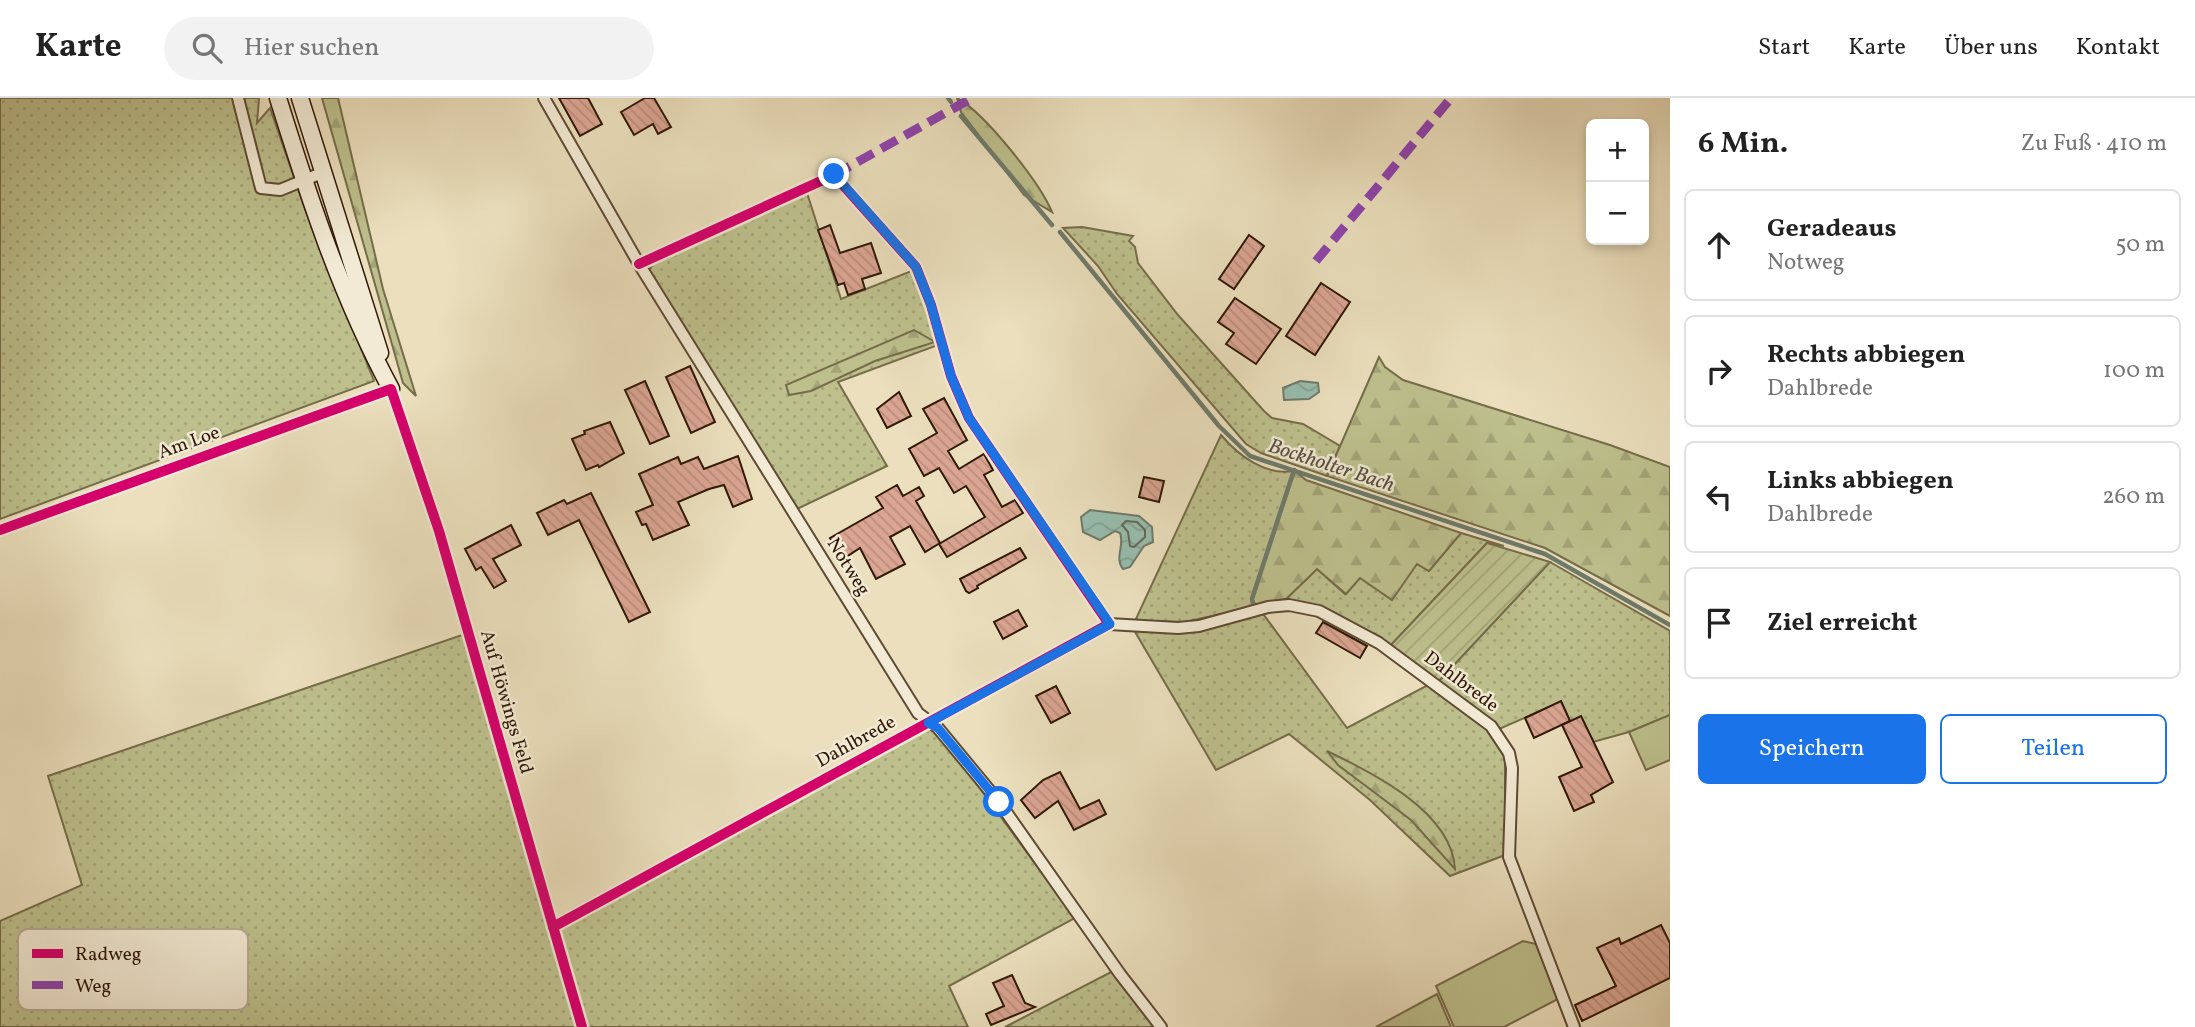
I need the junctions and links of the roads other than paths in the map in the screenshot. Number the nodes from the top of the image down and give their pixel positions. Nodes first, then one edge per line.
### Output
1 (238, 98) edge
2 (278, 98) edge
3 (300, 98) edge
4 (544, 98) edge
5 (324, 172) junction
6 (304, 180) junction
7 (639, 264) junction
8 (391, 389) junction
9 (0, 530) edge
10 (1110, 624) junction
11 (928, 723) junction
12 (553, 928) junction
13 (582, 1027) edge
14 (1161, 1027) edge
15 (1574, 1027) edge

1 - 6 street
2 - 6 main road, Auf Höwings Feld
3 - 5 main road, Auf Höwings Feld
4 - 7 street, Notweg
5 - 6 street
5 - 8 main road, Auf Höwings Feld
6 - 8 main road, Auf Höwings Feld
7 - 10 street
7 - 11 street, Notweg
8 - 9 street, Am Loe
8 - 12 street, Auf Höwings Feld
10 - 11 street, Dahlbrede
10 - 15 street, Dahlbrede
11 - 12 street, Dahlbrede
11 - 14 street, Notweg
12 - 13 street, Auf Höwings Feld

